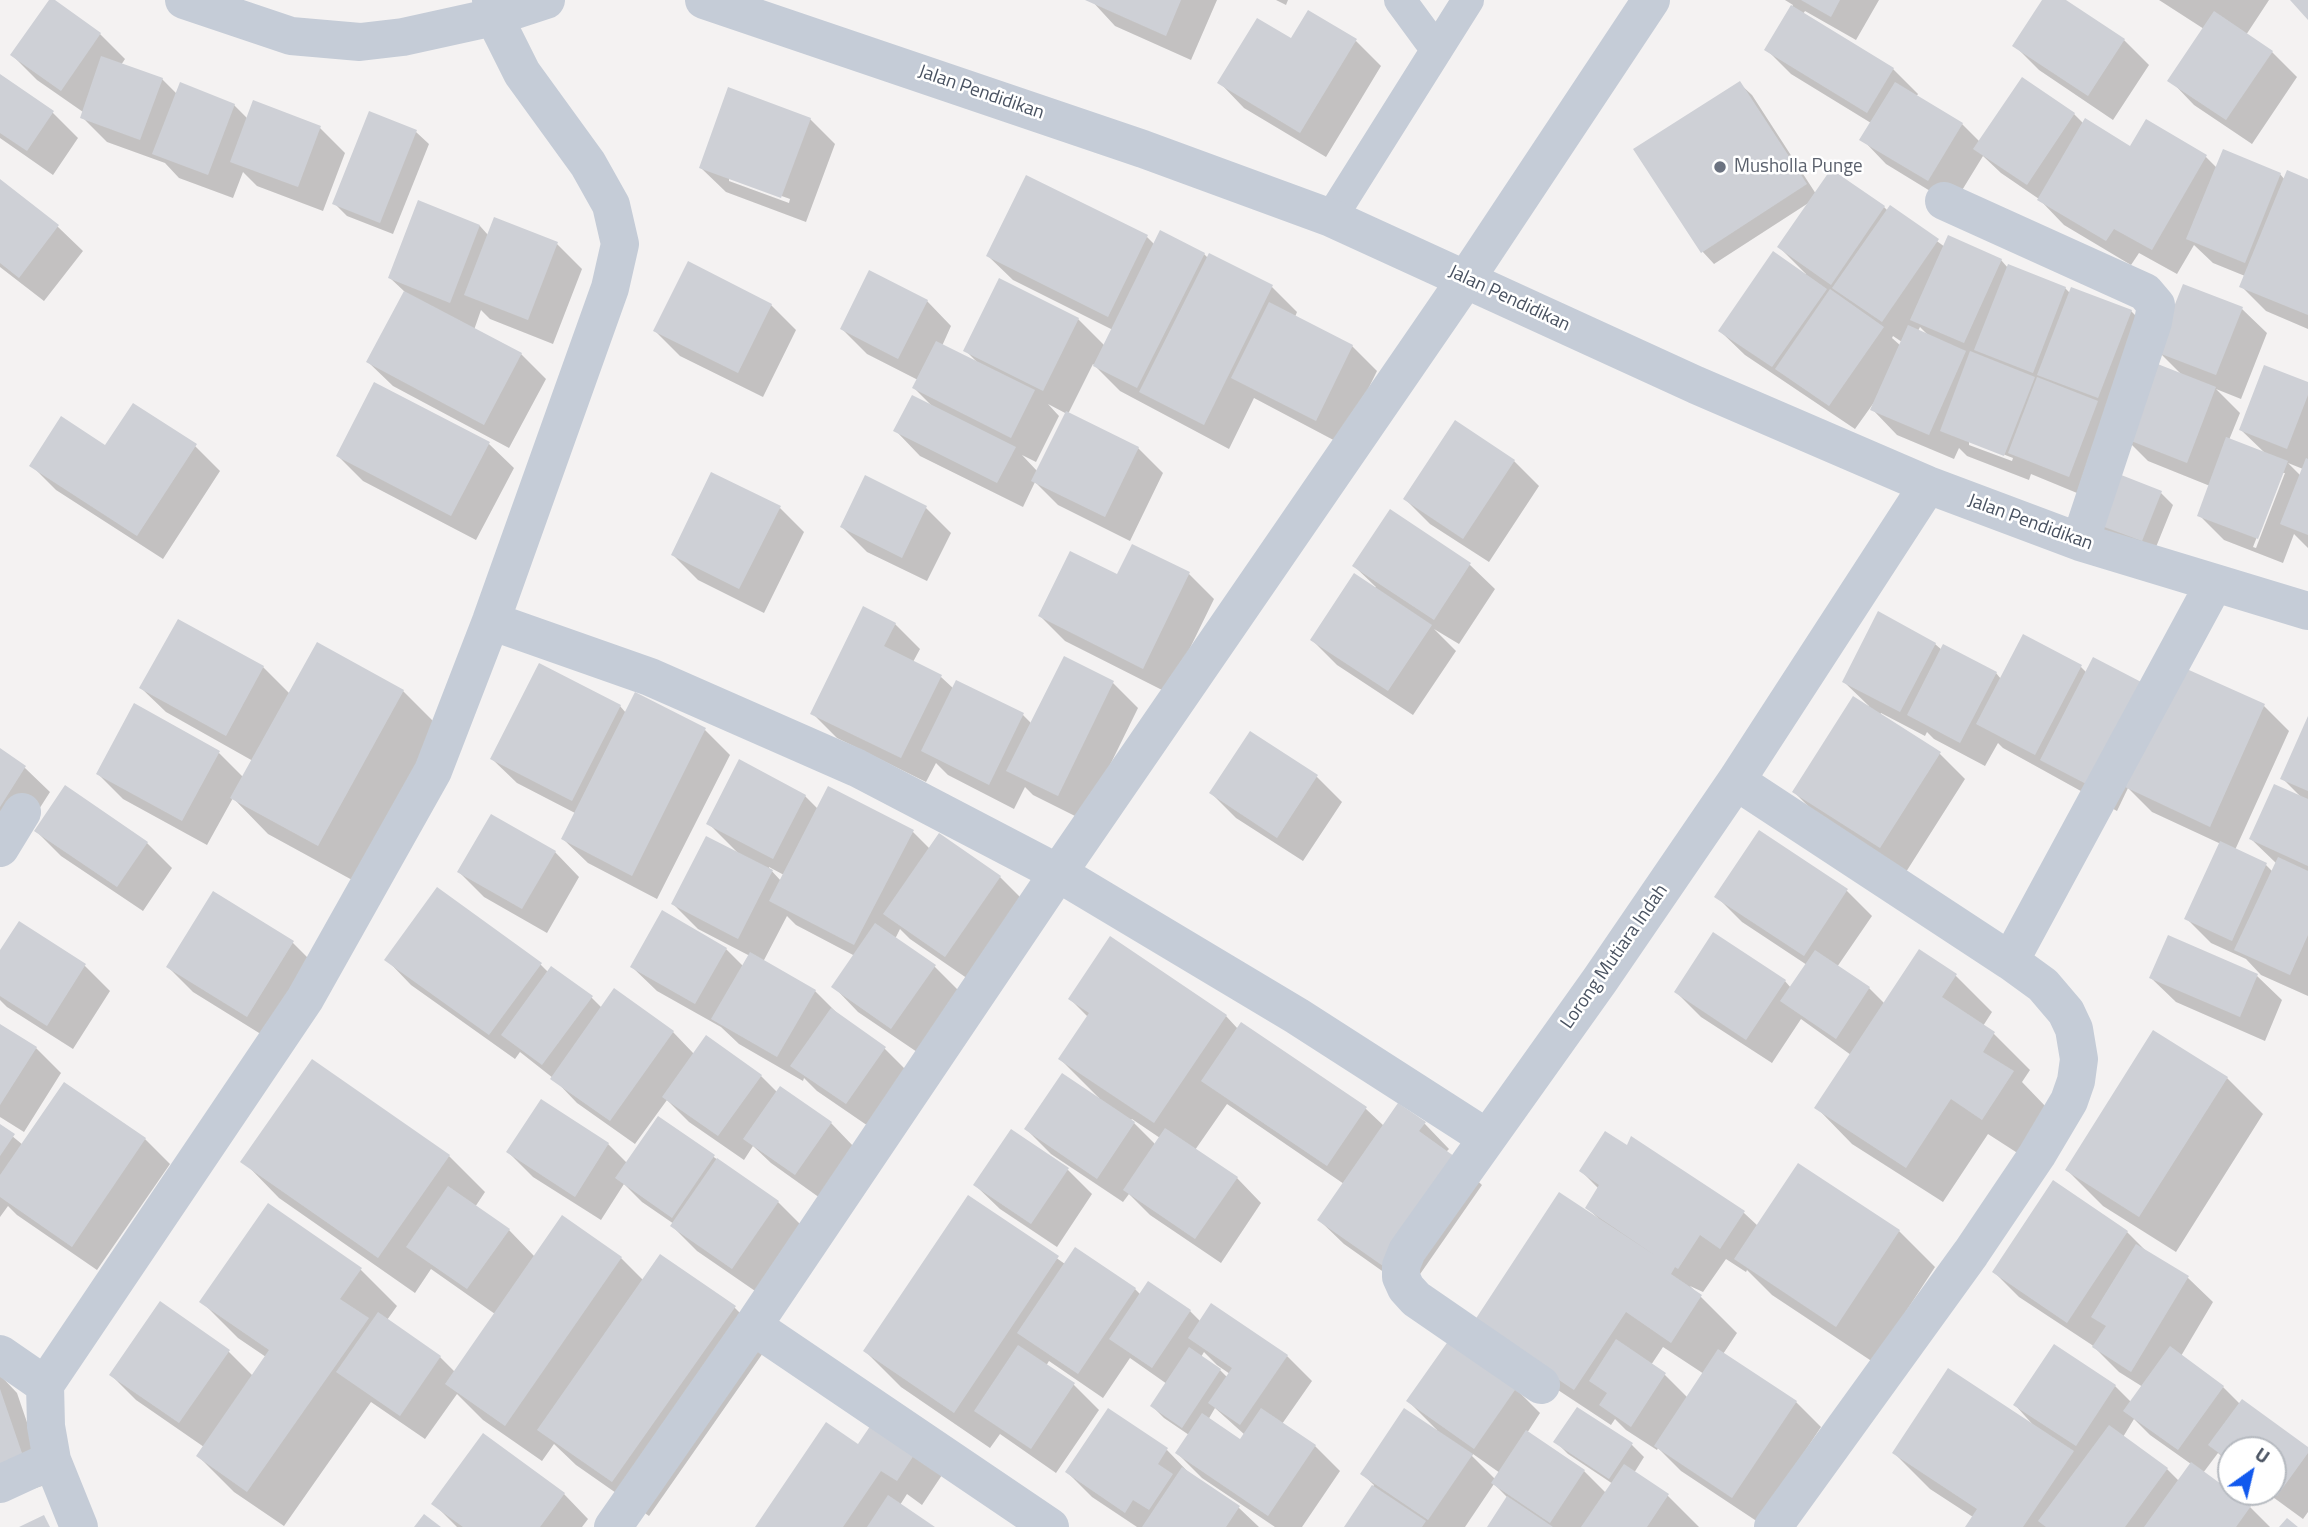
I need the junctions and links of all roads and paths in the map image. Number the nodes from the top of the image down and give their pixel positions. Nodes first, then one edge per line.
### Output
1 (184, 0) edge
2 (546, 0) edge
3 (704, 0) edge
4 (1400, 0) edge
5 (1468, 0) edge
6 (1651, 0) edge
7 (493, 9) edge
8 (1436, 49) junction
9 (1944, 201) dead end
10 (1331, 218) junction
11 (1466, 279) junction
12 (1928, 485) junction
13 (2080, 542) junction
14 (2214, 584) junction
15 (2308, 611) edge
16 (491, 621) junction
17 (1736, 781) junction
18 (22, 812) dead end
19 (0, 848) edge
20 (1058, 873) junction
21 (2010, 961) junction
22 (1486, 1138) junction
23 (753, 1326) junction
24 (0, 1354) edge
25 (45, 1385) junction
26 (1541, 1385) dead end
27 (52, 1460) junction
28 (0, 1484) edge
29 (79, 1527) edge
30 (613, 1527) edge
31 (1051, 1527) edge
32 (1773, 1527) edge

1 - 7 street
2 - 7 street
3 - 10 street, Jalan Pendidikan
4 - 8 lane
5 - 8 lane
6 - 11 street
7 - 16 street
8 - 10 lane
9 - 13 street
10 - 11 street, Jalan Pendidikan
11 - 12 street, Jalan Pendidikan
11 - 20 street
12 - 13 street, Jalan Pendidikan
12 - 17 street, Lorong Mutiara Indah
13 - 14 street, Jalan Pendidikan
14 - 15 street, Jalan Pendidikan
14 - 21 street
16 - 20 street
16 - 25 street
17 - 21 street
17 - 22 street, Lorong Mutiara Indah
18 - 19 street
20 - 22 street
20 - 23 street
21 - 32 street
22 - 26 street, Lorong Mutiara Indah
23 - 30 street
23 - 31 street
24 - 25 street
25 - 27 street
27 - 28 street
27 - 29 street

